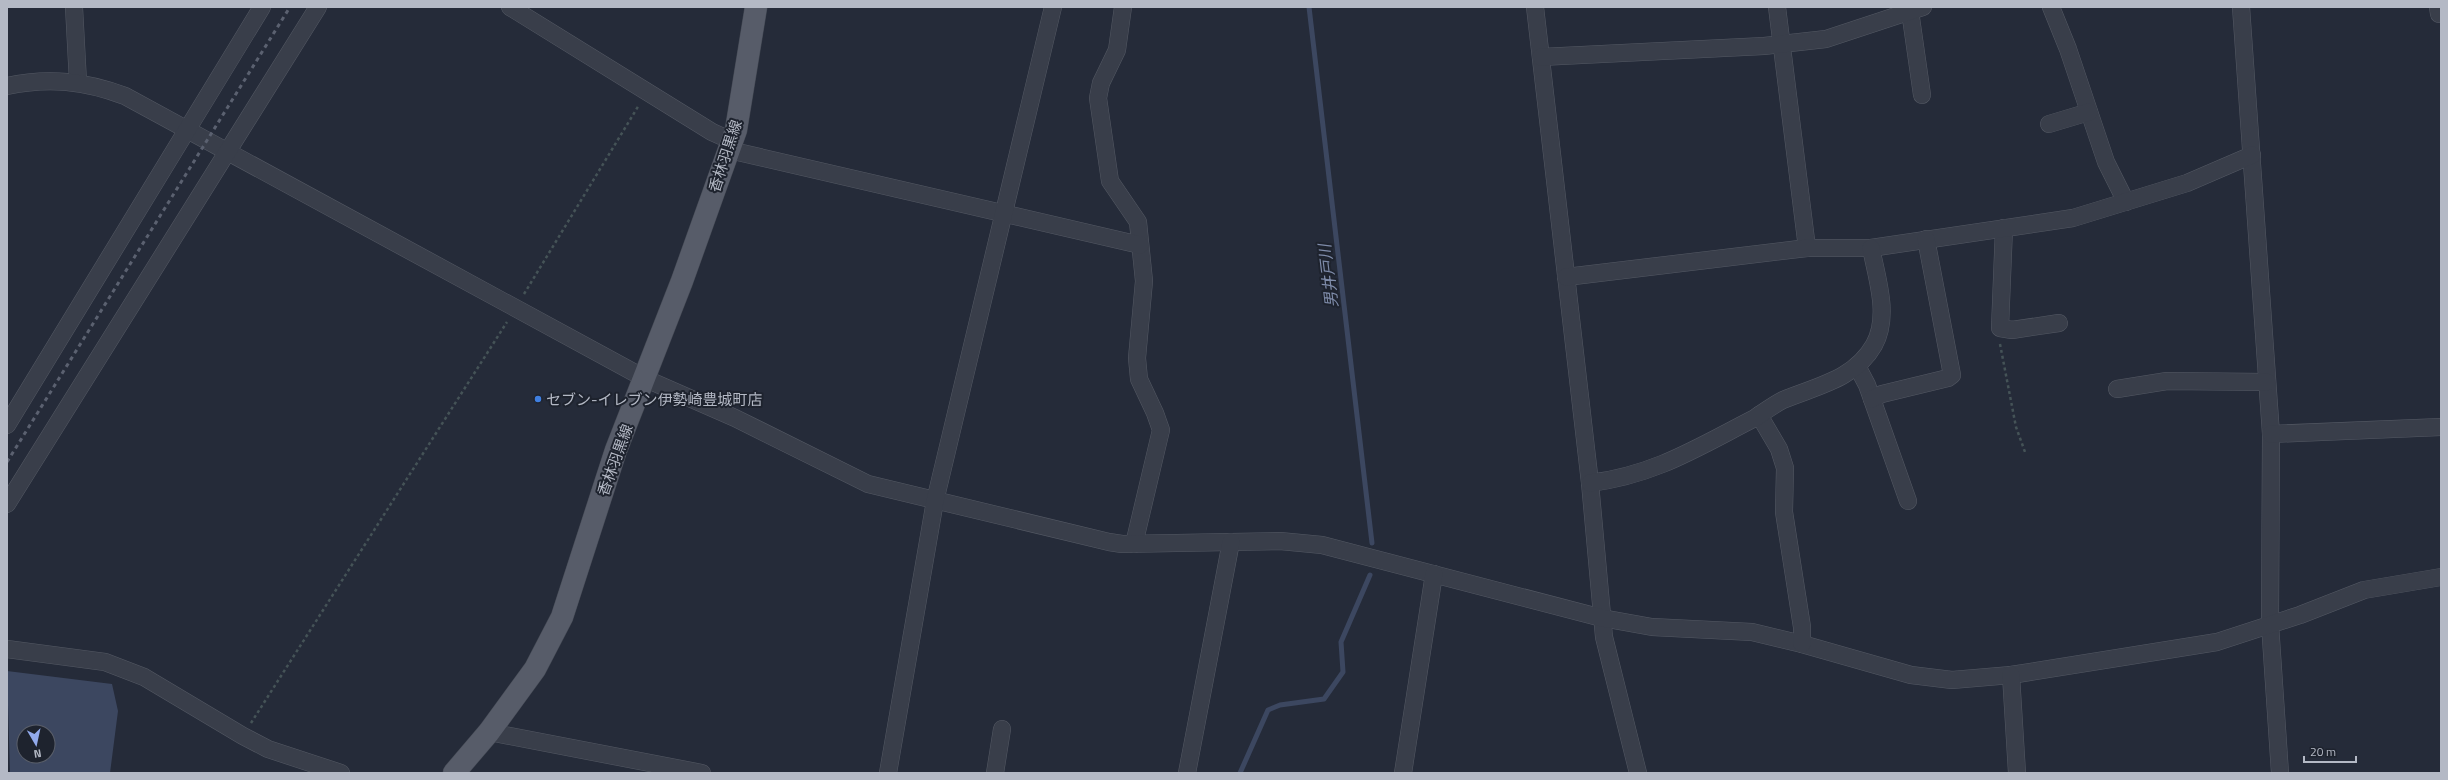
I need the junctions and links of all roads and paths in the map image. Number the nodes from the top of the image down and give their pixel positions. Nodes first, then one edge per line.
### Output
1 (74, 7) edge
2 (262, 7) edge
3 (318, 7) edge
4 (510, 7) edge
5 (756, 7) edge
6 (1053, 7) edge
7 (1124, 7) edge
8 (1535, 7) edge
9 (1777, 7) edge
10 (2051, 7) edge
11 (2241, 7) edge
12 (1916, 9) edge
13 (1782, 44) junction
14 (1541, 57) junction
15 (78, 82) junction
16 (7, 86) edge
17 (648, 92) junction
18 (1922, 95) dead end
19 (2088, 112) junction
20 (2049, 124) dead end
21 (188, 130) junction
22 (730, 146) junction
23 (227, 150) junction
24 (2252, 155) junction
25 (2126, 202) junction
26 (1004, 214) junction
27 (2004, 228) junction
28 (1926, 239) junction
29 (1140, 245) junction
30 (1807, 248) junction
31 (1871, 248) junction
32 (1566, 277) junction
33 (516, 308) junction
34 (2059, 323) dead end
35 (2000, 328) junction
36 (1857, 366) junction
37 (646, 379) junction
38 (2267, 382) junction
39 (2117, 390) dead end
40 (1872, 398) junction
41 (1759, 415) junction
42 (7, 425) edge
43 (2441, 427) edge
44 (2271, 434) junction
45 (2025, 452) dead end
46 (1590, 484) junction
47 (935, 501) junction
48 (1908, 501) dead end
49 (7, 504) edge
50 (1231, 542) junction
51 (1134, 544) junction
52 (1434, 574) junction
53 (2441, 577) edge
54 (1602, 618) junction
55 (2270, 624) junction
56 (1802, 644) junction
57 (7, 649) edge
58 (2011, 674) junction
59 (1002, 729) dead end
60 (489, 732) junction
61 (243, 736) junction
62 (635, 767) edge
63 (341, 773) edge
64 (454, 773) edge
65 (702, 773) edge
66 (888, 773) edge
67 (995, 773) edge
68 (1187, 773) edge
69 (1403, 773) edge
70 (1638, 773) edge
71 (2017, 773) edge
72 (2280, 773) edge

1 - 15 street
2 - 21 street
3 - 23 street
4 - 17 street
5 - 22 main road, 香林羽黒線
6 - 26 street
7 - 29 street
8 - 14 street
9 - 13 street
10 - 19 street
11 - 24 street
12 - 13 street
12 - 18 street
13 - 14 street
13 - 30 street
14 - 32 street
15 - 16 street
15 - 21 street
17 - 22 street
17 - 33 path
19 - 20 street
19 - 25 street
21 - 23 street
21 - 42 street
22 - 26 street
22 - 37 main road, 香林羽黒線
23 - 33 street
23 - 49 street
24 - 25 street
24 - 38 street
25 - 27 street
26 - 29 street
26 - 47 street
27 - 28 street
27 - 35 street
28 - 31 street
28 - 40 street
29 - 51 street
30 - 31 street
30 - 32 street
31 - 36 street
32 - 46 street
33 - 37 street
33 - 61 path
34 - 35 street
35 - 45 path
36 - 40 street
36 - 41 street
37 - 47 street
37 - 60 main road, 香林羽黒線
38 - 39 street
38 - 44 street
40 - 48 street
41 - 46 street
41 - 56 street
43 - 44 street
44 - 55 street
46 - 54 street
47 - 51 street
47 - 66 street
50 - 51 street
50 - 52 street
50 - 68 street
52 - 54 street
52 - 69 street
53 - 55 street
54 - 56 street
54 - 70 street
55 - 58 street
55 - 72 street
56 - 58 street
57 - 61 street
58 - 71 street
59 - 67 street
60 - 62 street
60 - 64 main road, 香林羽黒線
61 - 63 street
62 - 65 street

